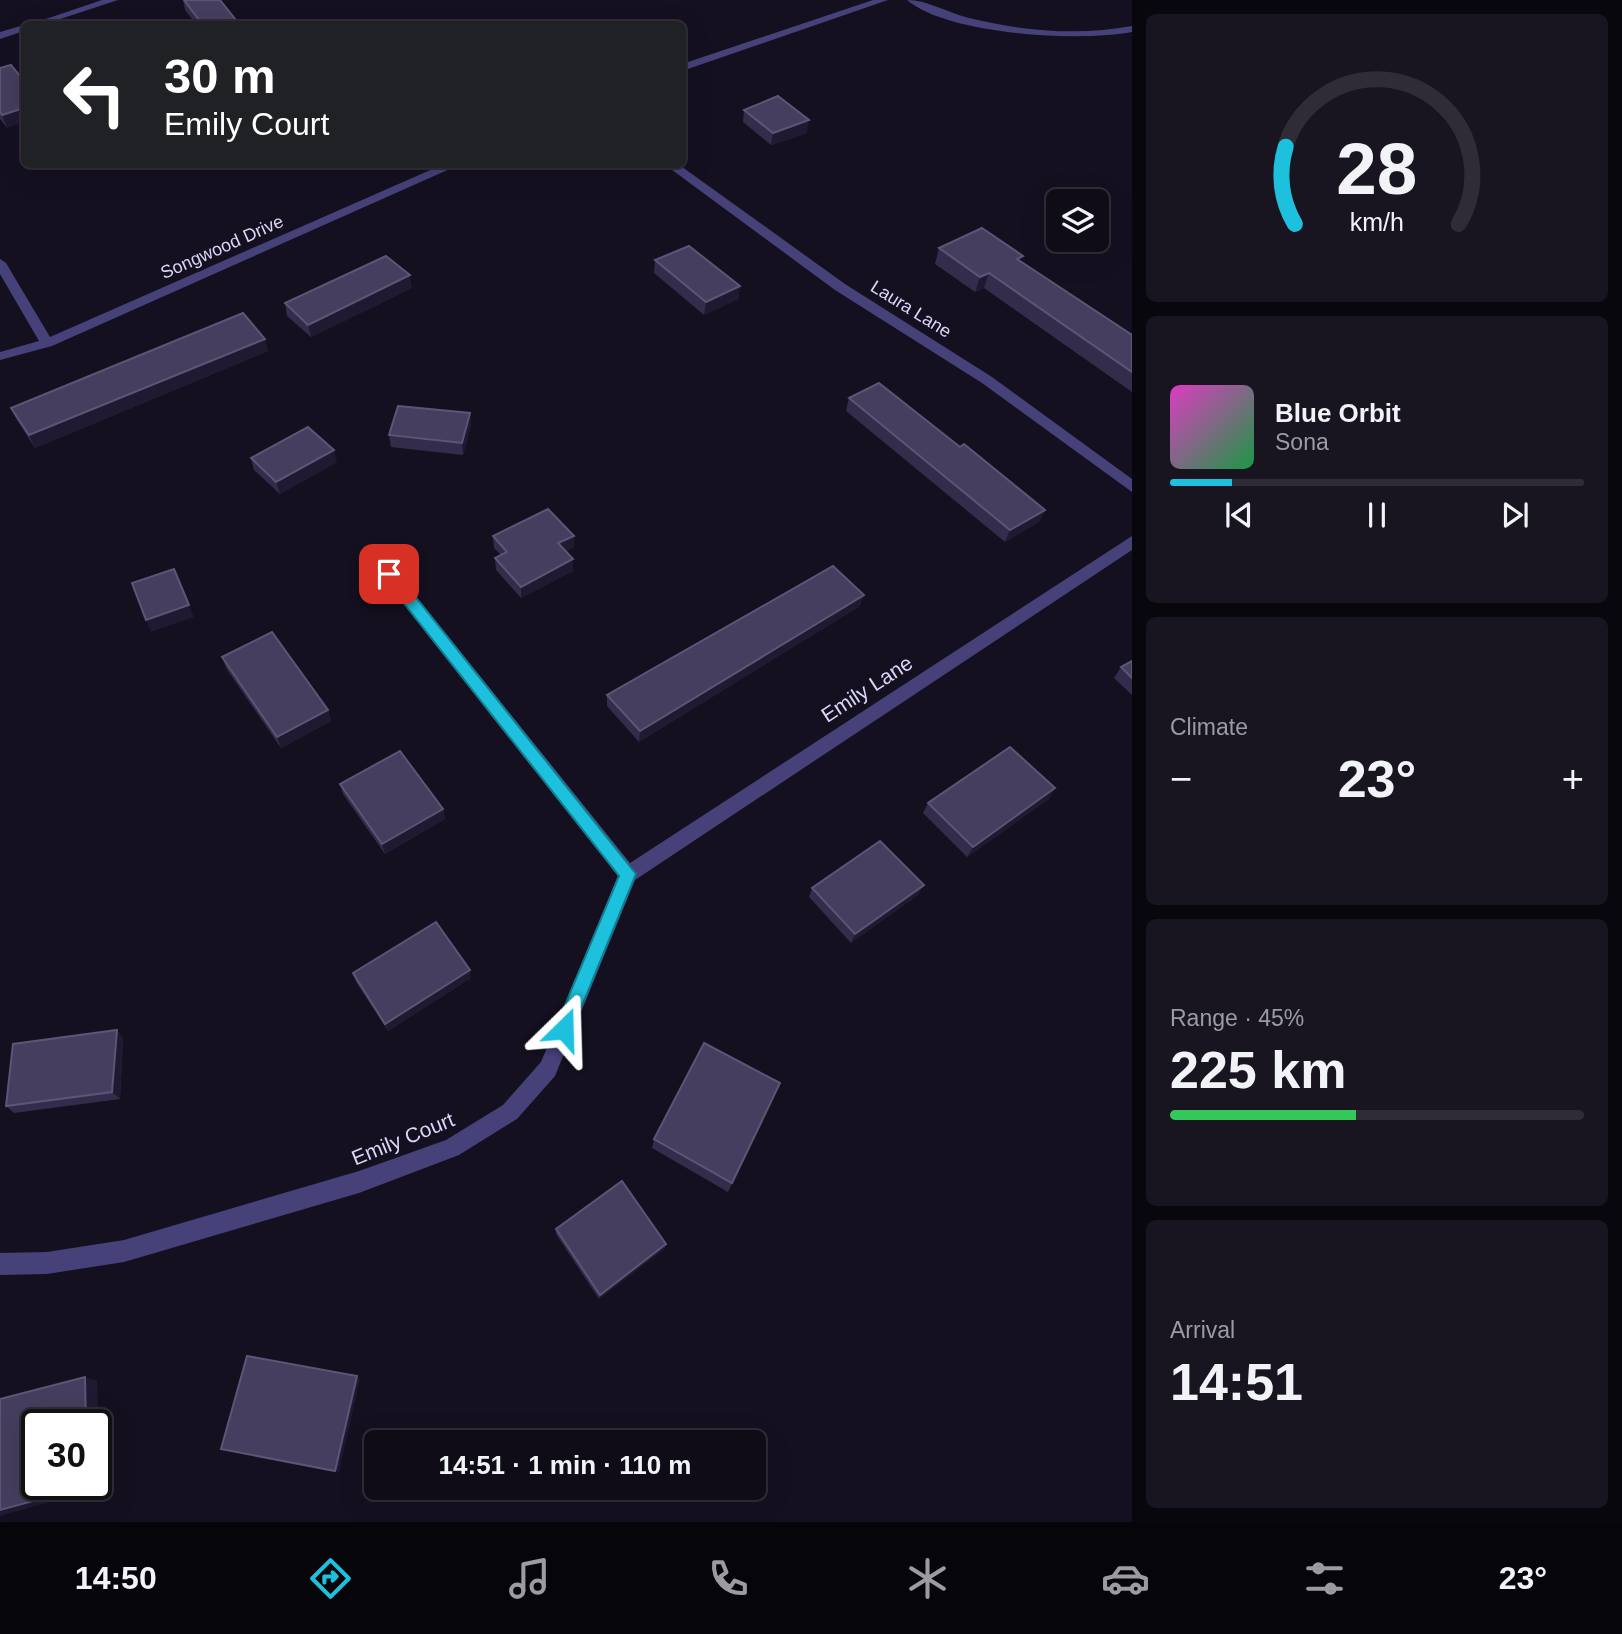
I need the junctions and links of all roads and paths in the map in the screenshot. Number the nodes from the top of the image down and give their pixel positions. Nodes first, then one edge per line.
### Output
1 (113, 0) edge
2 (883, 0) edge
3 (912, 0) edge
4 (46, 21) edge
5 (21, 29) edge
6 (1132, 29) edge
7 (0, 36) edge
8 (686, 67) edge
9 (446, 168) edge
10 (676, 168) edge
11 (0, 264) edge
12 (47, 343) junction
13 (0, 356) edge
14 (1132, 487) edge
15 (1132, 542) edge
16 (389, 574) dead end
17 (628, 874) junction
18 (0, 1264) edge

1 - 4 street
2 - 8 street
3 - 6 street
5 - 7 street
9 - 12 street, Songwood Drive
10 - 14 street, Laura Lane
11 - 12 street
12 - 13 street, Songwood Drive
15 - 17 street, Emily Lane
16 - 17 street
17 - 18 street, Emily Court

